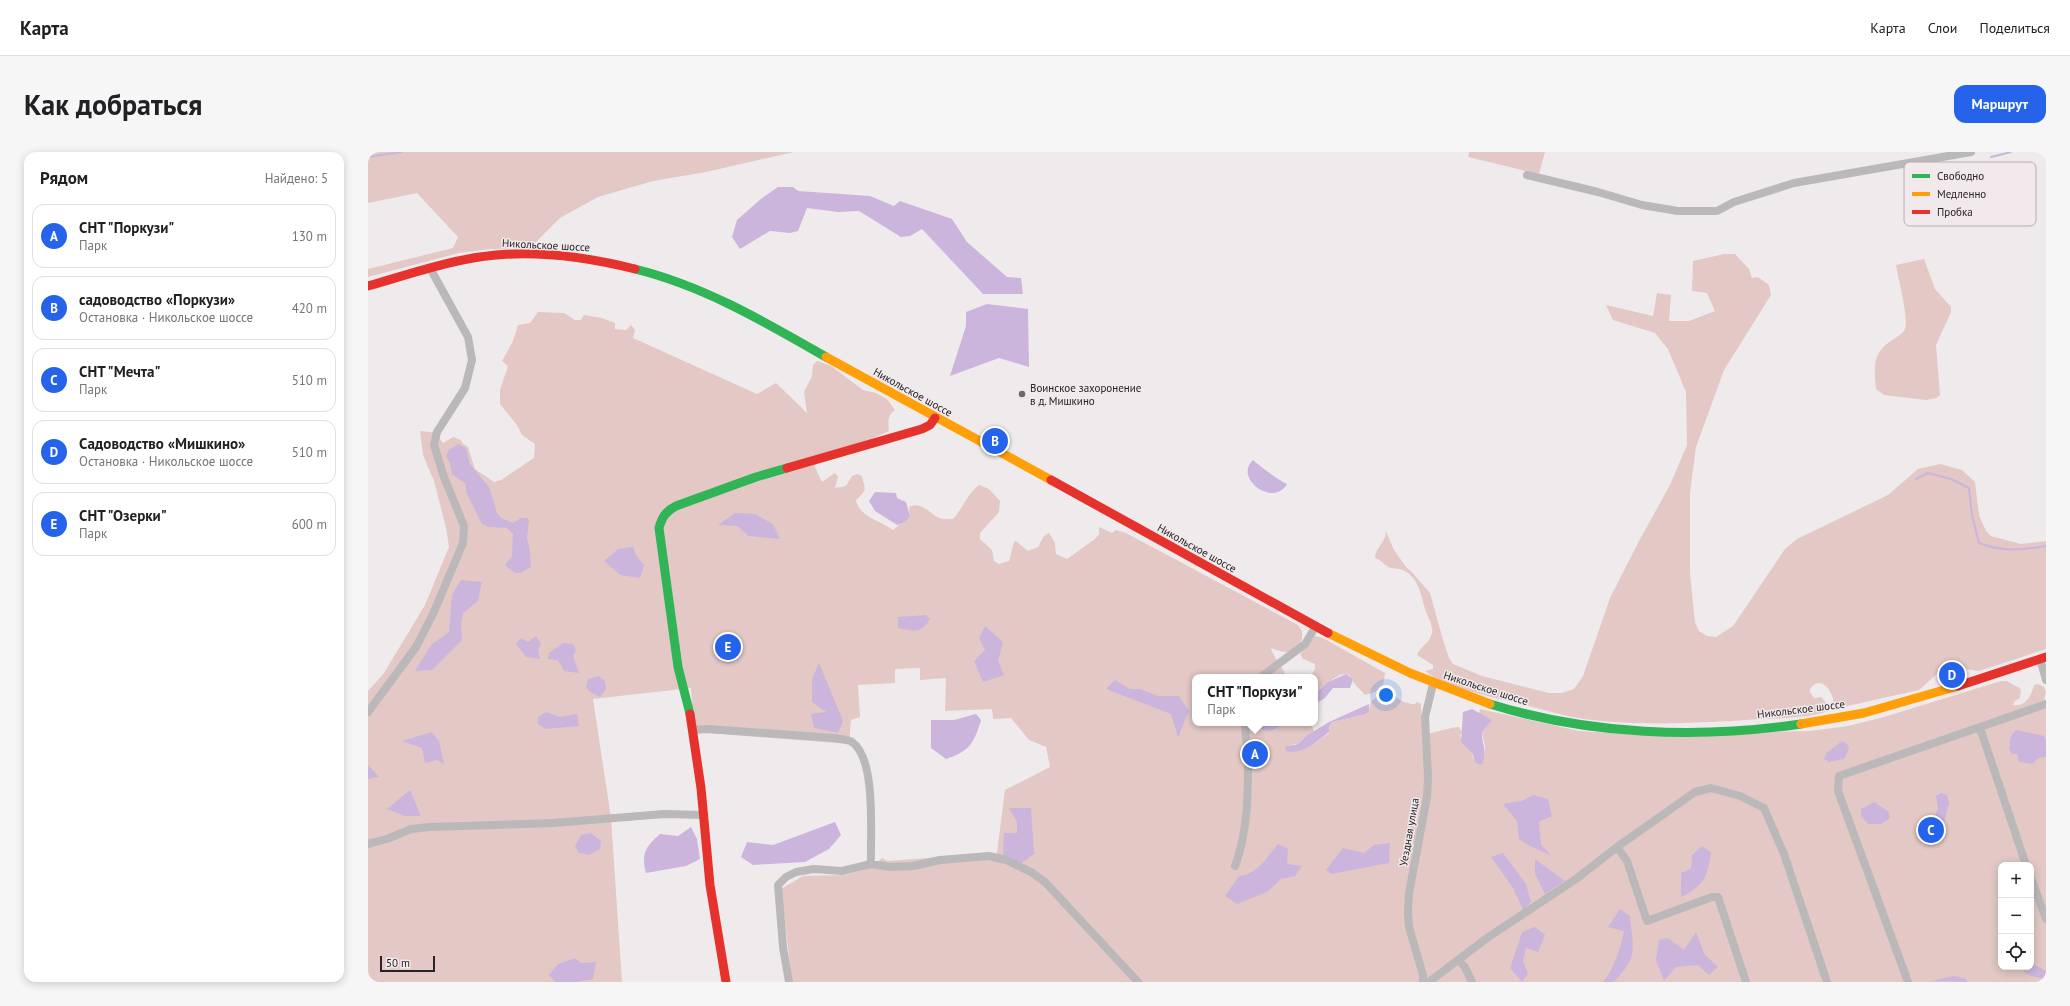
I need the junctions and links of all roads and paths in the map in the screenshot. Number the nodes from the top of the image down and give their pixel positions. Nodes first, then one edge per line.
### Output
1 (1971, 152) edge
2 (1914, 162) edge
3 (1904, 164) edge
4 (1527, 175) dead end
5 (430, 268) junction
6 (368, 286) edge
7 (935, 418) junction
8 (1316, 626) junction
9 (2043, 658) edge
10 (1265, 674) edge
11 (2046, 680) edge
12 (1433, 684) junction
13 (2046, 704) edge
14 (368, 712) edge
15 (1245, 726) edge
16 (1980, 728) junction
17 (692, 730) junction
18 (704, 815) junction
19 (368, 844) edge
20 (1616, 847) junction
21 (2025, 862) edge
22 (871, 864) junction
23 (1235, 866) dead end
24 (2034, 886) edge
25 (2046, 919) edge
26 (1458, 960) junction
27 (726, 982) edge
28 (789, 982) edge
29 (1138, 982) edge
30 (1423, 982) edge
31 (1429, 982) edge
32 (1472, 982) edge
33 (1746, 982) edge
34 (1827, 982) edge
35 (1908, 982) edge

1 - 2 street
3 - 4 street
5 - 6 main road, Никольское шоссе
5 - 7 main road, Никольское шоссе
5 - 14 street
7 - 8 main road, Никольское шоссе
7 - 17 main road
8 - 10 street
8 - 12 main road, Никольское шоссе
9 - 11 street
9 - 12 main road, Никольское шоссе
12 - 30 street, Уездная улица
13 - 16 street
15 - 23 street
16 - 21 street
16 - 35 street
17 - 18 main road
17 - 22 street
18 - 19 street
18 - 27 main road
20 - 26 street
20 - 33 street
20 - 34 street
22 - 28 street
22 - 29 street
24 - 25 street
26 - 31 street
26 - 32 street

